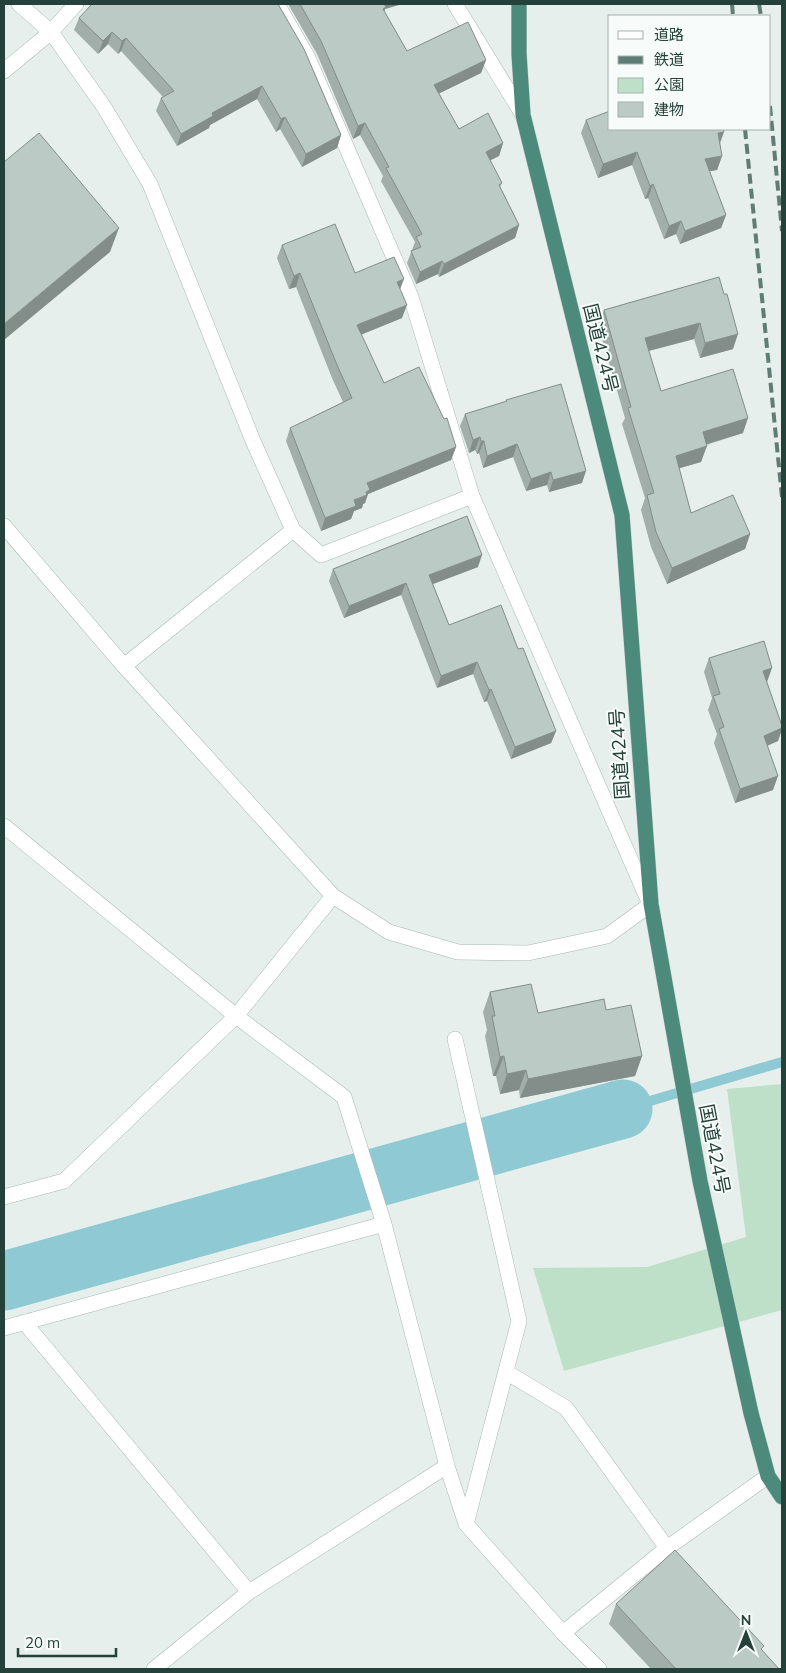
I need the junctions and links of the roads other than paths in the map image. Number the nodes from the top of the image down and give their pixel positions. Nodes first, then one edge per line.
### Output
1 (19, 4) edge
2 (76, 4) edge
3 (277, 4) edge
4 (454, 4) edge
5 (518, 4) edge
6 (50, 32) junction
7 (4, 71) edge
8 (523, 115) junction
9 (472, 496) junction
10 (4, 526) edge
11 (294, 530) junction
12 (124, 666) junction
13 (4, 826) edge
14 (333, 896) junction
15 (650, 904) junction
16 (236, 1016) junction
17 (455, 1039) dead end
18 (4, 1197) edge
19 (384, 1224) junction
20 (24, 1322) junction
21 (4, 1328) edge
22 (506, 1372) junction
23 (447, 1466) junction
24 (768, 1476) junction
25 (782, 1497) edge
26 (466, 1524) junction
27 (667, 1548) junction
28 (249, 1592) junction
29 (563, 1633) junction
30 (154, 1669) edge
31 (599, 1669) edge

1 - 6 street
2 - 6 street
3 - 9 street
4 - 8 street
5 - 8 highway, 国道424号
6 - 7 street
6 - 11 street
8 - 15 highway, 国道424号
9 - 11 street
9 - 15 street
10 - 12 street
11 - 12 street
12 - 14 street
13 - 16 street
14 - 15 street
14 - 16 street
15 - 24 highway, 国道424号
16 - 18 street
16 - 19 street
17 - 22 street
19 - 20 street
19 - 23 street
20 - 21 street
20 - 28 street
22 - 26 street
22 - 27 street
23 - 26 street
23 - 28 street
24 - 25 highway, 国道424号
24 - 27 street
26 - 29 street
27 - 29 street
28 - 30 street
29 - 31 street

